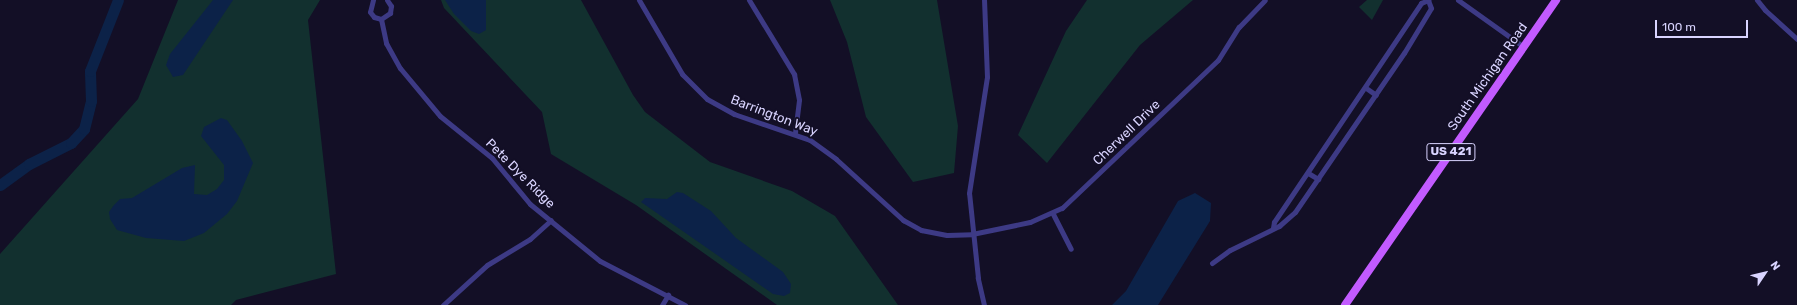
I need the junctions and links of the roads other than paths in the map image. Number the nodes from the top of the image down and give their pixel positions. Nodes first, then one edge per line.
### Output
1 (373, 0) edge
2 (387, 0) edge
3 (639, 0) edge
4 (749, 0) edge
5 (984, 0) edge
6 (1265, 0) edge
7 (1428, 0) edge
8 (1458, 0) edge
9 (1556, 0) edge
10 (1757, 0) edge
11 (381, 19) junction
12 (1797, 39) edge
13 (1524, 47) junction
14 (1366, 88) junction
15 (1376, 95) junction
16 (795, 134) junction
17 (1308, 172) junction
18 (1318, 179) junction
19 (1053, 214) junction
20 (551, 220) junction
21 (1273, 228) junction
22 (972, 234) junction
23 (1071, 249) dead end
24 (1212, 263) dead end
25 (668, 294) junction
26 (444, 305) edge
27 (662, 305) edge
28 (685, 305) edge
29 (984, 305) edge
30 (1345, 305) edge

1 - 11 street, Pete Dye Ridge
2 - 11 street
3 - 16 street, Barrington Way
4 - 16 street
5 - 22 street
6 - 19 street, Cherwell Drive
7 - 14 street
7 - 15 street
8 - 13 street
9 - 13 main road, South Michigan Road / US 421
10 - 12 street
11 - 20 street, Pete Dye Ridge
13 - 30 main road, South Michigan Road / US 421
14 - 15 street
14 - 17 street
15 - 18 street
16 - 22 street, Barrington Way
17 - 18 street
17 - 21 street
18 - 21 street
19 - 22 street, Cherwell Drive
19 - 23 street
20 - 25 street, Pete Dye Ridge
20 - 26 street
21 - 24 street
22 - 29 street
25 - 27 street
25 - 28 street, Pete Dye Ridge

